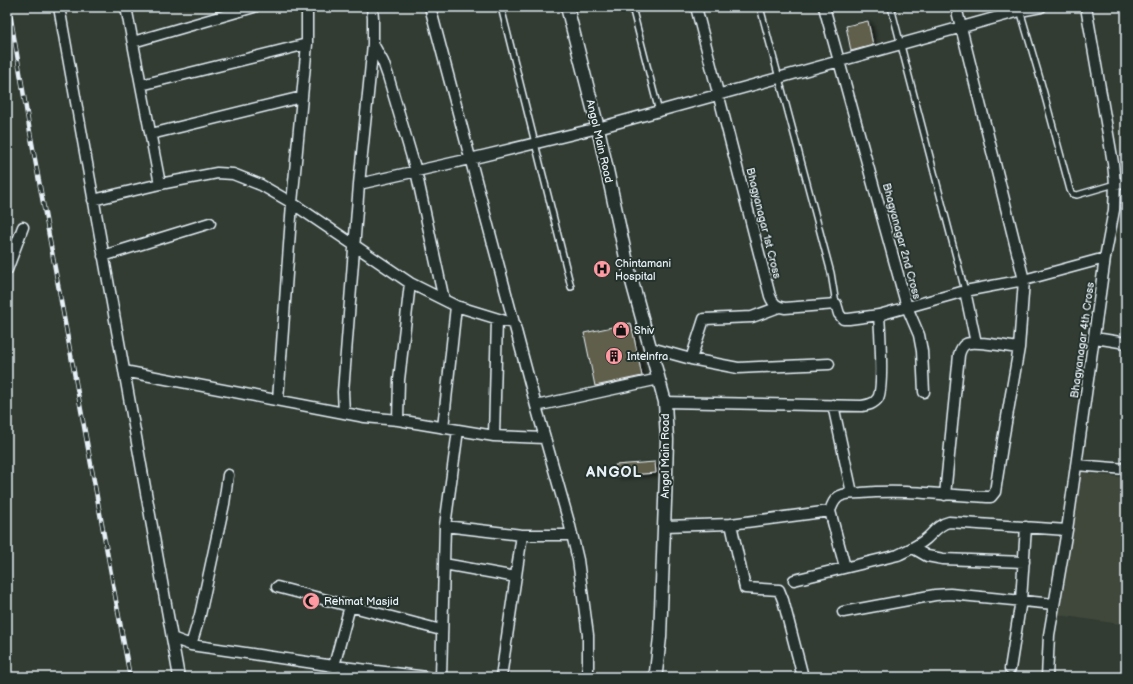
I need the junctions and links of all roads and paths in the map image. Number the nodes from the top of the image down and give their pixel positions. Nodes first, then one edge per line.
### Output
1 (59, 7) edge
2 (126, 7) edge
3 (254, 7) edge
4 (307, 7) edge
5 (372, 7) edge
6 (430, 7) edge
7 (501, 7) edge
8 (566, 7) edge
9 (632, 7) edge
10 (696, 7) edge
11 (760, 7) edge
12 (824, 7) edge
13 (891, 7) edge
14 (956, 7) edge
15 (1041, 7) edge
16 (1086, 7) edge
17 (1020, 9) edge
18 (961, 28) junction
19 (133, 42) junction
20 (307, 44) junction
21 (373, 44) junction
22 (901, 44) junction
23 (839, 62) junction
24 (779, 78) junction
25 (141, 85) junction
26 (719, 95) junction
27 (302, 97) junction
28 (658, 112) junction
29 (598, 128) junction
30 (152, 134) junction
31 (536, 143) junction
32 (470, 159) junction
33 (416, 171) junction
34 (1126, 182) edge
35 (160, 184) junction
36 (359, 184) junction
37 (1115, 184) junction
38 (93, 200) junction
39 (292, 203) junction
40 (210, 223) dead end
41 (23, 227) dead end
42 (355, 246) junction
43 (104, 256) junction
44 (1105, 258) junction
45 (7, 270) edge
46 (1024, 280) junction
47 (410, 283) junction
48 (572, 287) dead end
49 (965, 291) junction
50 (444, 300) junction
51 (836, 304) junction
52 (456, 306) junction
53 (779, 307) junction
54 (907, 307) junction
55 (879, 315) junction
56 (497, 319) junction
57 (515, 324) junction
58 (1094, 338) junction
59 (1126, 342) edge
60 (976, 343) junction
61 (651, 348) junction
62 (1019, 348) junction
63 (691, 359) junction
64 (829, 364) dead end
65 (124, 371) junction
66 (659, 379) junction
67 (924, 392) dead end
68 (278, 400) junction
69 (665, 402) junction
70 (536, 406) junction
71 (833, 406) junction
72 (344, 412) junction
73 (398, 420) junction
74 (443, 428) junction
75 (458, 430) junction
76 (494, 436) junction
77 (544, 438) junction
78 (1076, 465) junction
79 (1126, 469) edge
80 (228, 475) dead end
81 (852, 493) junction
82 (945, 495) junction
83 (830, 511) junction
84 (731, 524) junction
85 (445, 526) junction
86 (664, 526) junction
87 (1026, 527) junction
88 (1067, 530) junction
89 (522, 535) junction
90 (572, 535) junction
91 (913, 548) junction
92 (1024, 562) junction
93 (444, 564) junction
94 (845, 567) junction
95 (516, 577) junction
96 (794, 580) dead end
97 (277, 587) dead end
98 (1020, 600) junction
99 (1054, 604) junction
100 (350, 606) junction
101 (843, 612) dead end
102 (441, 630) junction
103 (172, 638) junction
104 (190, 645) junction
105 (334, 666) junction
106 (1010, 669) dead end
107 (656, 675) edge
108 (179, 677) edge
109 (332, 677) edge
110 (427, 677) edge
111 (440, 677) edge
112 (501, 677) edge
113 (588, 677) edge
114 (803, 677) edge
115 (1047, 677) edge

1 - 38 street
2 - 19 street
3 - 19 street
4 - 20 street
5 - 21 street
6 - 32 street
7 - 31 lane
8 - 29 street, Angol Main Road
9 - 28 lane
10 - 26 street, Bhagyanagar 1st Cross
11 - 24 lane
12 - 23 street, Bhagyanagar 2nd Cross
13 - 22 lane
14 - 18 street
15 - 17 street
16 - 37 street, Bhagyanagar 4th Cross
17 - 18 street
17 - 37 lane
18 - 22 street
18 - 46 street
19 - 25 street
20 - 25 street
20 - 27 street
21 - 33 street
21 - 36 street
22 - 23 street
22 - 49 lane
23 - 24 street
23 - 54 street, Bhagyanagar 2nd Cross
24 - 26 street
24 - 51 lane
25 - 30 street
26 - 28 street
26 - 53 street, Bhagyanagar 1st Cross
27 - 30 street
27 - 39 street
28 - 29 street
29 - 31 street
29 - 61 street, Angol Main Road
30 - 35 street
31 - 32 street
31 - 48 lane
32 - 33 street
32 - 57 street
33 - 36 street
33 - 50 street
34 - 37 street
35 - 38 street
35 - 39 street
36 - 42 street
37 - 44 street, Bhagyanagar 4th Cross
38 - 43 street
39 - 42 street
39 - 68 street
40 - 43 street
41 - 45 street
42 - 47 street
42 - 72 street
43 - 65 street
44 - 46 street, Bhagyanagar 2nd Cross
44 - 58 street, Bhagyanagar 4th Cross
46 - 49 street, Bhagyanagar 2nd Cross
46 - 62 street
47 - 50 street
47 - 73 street
49 - 54 street, Bhagyanagar 2nd Cross
49 - 60 street
50 - 52 street
51 - 53 street
51 - 55 street
52 - 56 street
52 - 74 street
53 - 63 street
54 - 55 street
54 - 67 street
55 - 71 street
56 - 57 street
56 - 76 street
57 - 70 street
58 - 59 street
58 - 78 street, Bhagyanagar 4th Cross
60 - 62 street
60 - 82 street
61 - 63 street
61 - 66 street, Angol Main Road
62 - 82 street
63 - 64 street
65 - 68 street
65 - 103 street
66 - 69 street, Angol Main Road
66 - 70 street
68 - 72 street
69 - 71 street
69 - 86 street, Angol Main Road
70 - 77 street
71 - 81 street
72 - 73 street
73 - 74 street
74 - 75 street
75 - 76 street
75 - 85 street
76 - 77 street
77 - 90 street
78 - 79 street
78 - 88 street, Bhagyanagar 4th Cross
80 - 104 street
81 - 82 street
81 - 83 street
83 - 84 street
83 - 94 street
84 - 86 street
84 - 114 street
85 - 89 street
85 - 93 street
86 - 107 street, Angol Main Road
87 - 88 street
87 - 91 street
87 - 92 street
88 - 99 street, Bhagyanagar 4th Cross
89 - 90 street
89 - 95 street
90 - 113 street
91 - 92 street
91 - 94 street
92 - 98 street
93 - 95 street
93 - 102 street
94 - 96 street
95 - 112 street
97 - 100 street
98 - 99 street
98 - 101 street
98 - 106 street
99 - 115 street, Bhagyanagar 4th Cross
100 - 102 street
100 - 105 street
102 - 111 street
103 - 104 street
103 - 108 street
104 - 105 street
105 - 109 street
105 - 110 street

